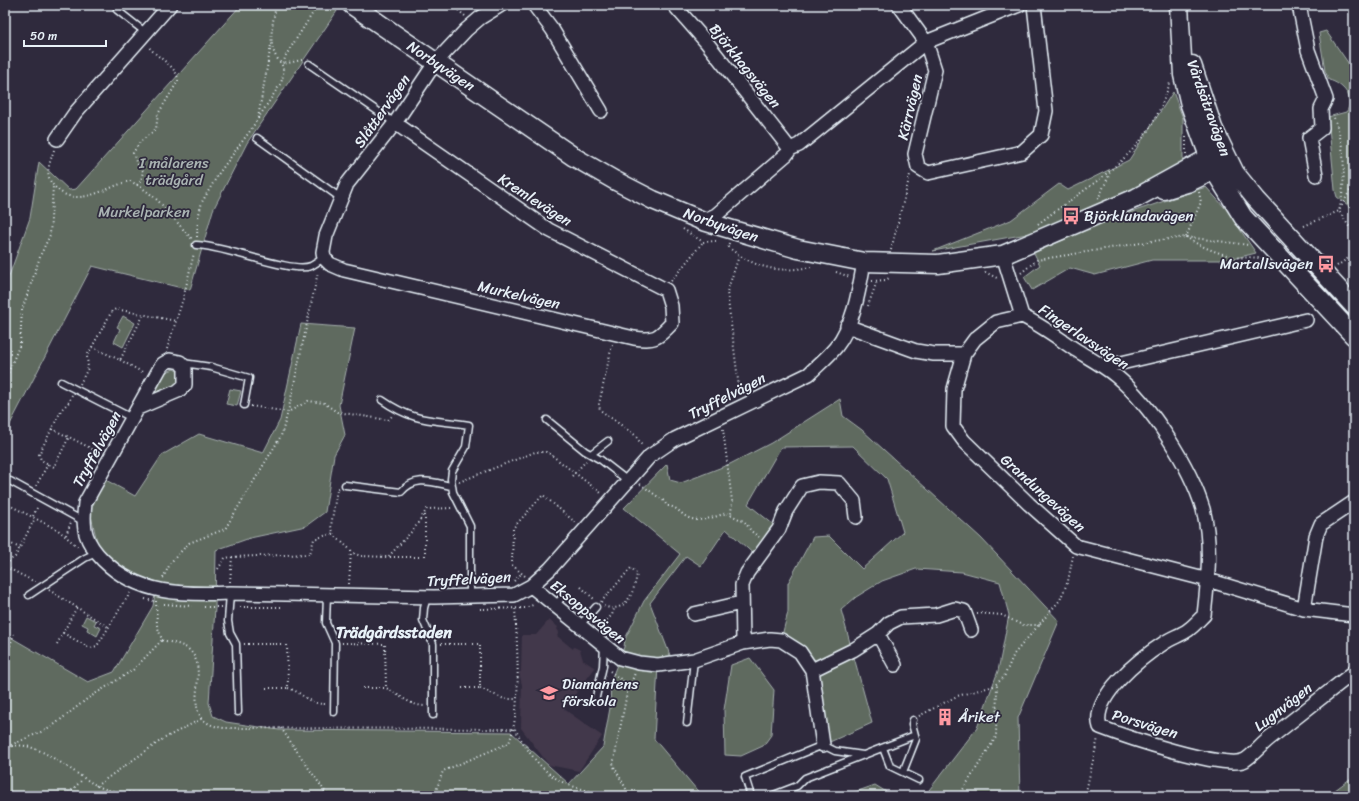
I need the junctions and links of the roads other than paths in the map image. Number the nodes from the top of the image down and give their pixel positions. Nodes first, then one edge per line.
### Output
1 (119, 5) edge
2 (170, 5) edge
3 (352, 5) edge
4 (501, 5) edge
5 (534, 5) edge
6 (674, 5) edge
7 (899, 5) edge
8 (1019, 5) edge
9 (1034, 5) edge
10 (1179, 5) edge
11 (1299, 5) edge
12 (143, 34) junction
13 (926, 42) junction
14 (435, 63) junction
15 (308, 64) road end
16 (601, 111) dead end
17 (395, 123) junction
18 (257, 138) dead end
19 (57, 139) road end
20 (790, 149) junction
21 (1219, 160) junction
22 (1316, 175) dead end
23 (343, 200) junction
24 (703, 221) junction
25 (196, 245) road end
26 (1003, 255) junction
27 (324, 258) junction
28 (864, 262) junction
29 (666, 290) joint
30 (1354, 306) edge
31 (1022, 316) junction
32 (1306, 320) dead end
33 (847, 326) junction
34 (1354, 336) edge
35 (964, 354) junction
36 (180, 362) junction
37 (1104, 367) junction
38 (61, 382) dead end
39 (382, 400) dead end
40 (244, 405) road end
41 (135, 413) junction
42 (547, 420) dead end
43 (608, 441) dead end
44 (591, 454) junction
45 (10, 481) dead end
46 (634, 482) junction
47 (345, 485) road end
48 (452, 486) junction
49 (1354, 502) edge
50 (856, 517) dead end
51 (83, 521) junction
52 (96, 553) junction
53 (1208, 580) junction
54 (531, 586) junction
55 (230, 593) junction
56 (29, 595) dead end
57 (327, 596) junction
58 (470, 596) junction
59 (427, 597) junction
60 (741, 603) junction
61 (596, 607) dead end
62 (1304, 608) junction
63 (694, 614) dead end
64 (1354, 615) edge
65 (580, 626) junction
66 (971, 630) dead end
67 (878, 634) junction
68 (743, 643) junction
69 (604, 645) junction
70 (694, 660) junction
71 (895, 665) dead end
72 (812, 670) junction
73 (1354, 672) edge
74 (596, 697) dead end
75 (238, 712) dead end
76 (334, 712) dead end
77 (433, 715) dead end
78 (913, 720) road end
79 (686, 722) dead end
80 (915, 735) junction
81 (824, 745) junction
82 (883, 748) junction
83 (866, 755) junction
84 (1231, 762) joint
85 (903, 772) junction
86 (919, 780) dead end
87 (751, 796) edge
88 (771, 796) edge

1 - 12 lane
2 - 12 street
3 - 14 street, Norbyvägen
4 - 14 street, Slåttervägen
5 - 16 street
6 - 20 street, Björkhagsvägen
7 - 13 street, Kärrvägen
8 - 13 street
9 - 13 street, Kärrvägen
10 - 21 street, Vårdsätravägen
11 - 22 street
12 - 19 street
13 - 20 street
14 - 17 street, Slåttervägen
14 - 24 street, Norbyvägen
15 - 17 lane
17 - 23 street, Slåttervägen
17 - 29 street, Kremlevägen
18 - 23 lane
20 - 24 street
21 - 26 street, Norbyvägen
21 - 30 street, Vårdsätravägen
21 - 34 street, Vårdsätravägen
23 - 27 street, Slåttervägen
24 - 28 street, Norbyvägen
25 - 27 lane
26 - 28 street, Norbyvägen
26 - 31 street
27 - 29 street, Murkelvägen
28 - 33 street, Tryffelvägen
31 - 35 street, Grandungevägen
31 - 37 street, Fingerlavsvägen
32 - 37 street
33 - 35 street
33 - 46 street, Tryffelvägen
35 - 53 street, Grandungevägen
36 - 40 lane
36 - 41 street, Tryffelvägen
36 - 41 street, Tryffelvägen
37 - 53 street, Fingerlavsvägen
38 - 41 lane
39 - 48 lane
41 - 51 street, Tryffelvägen
42 - 44 lane
43 - 44 lane
44 - 46 lane
45 - 51 lane
46 - 54 street, Tryffelvägen
47 - 48 lane
48 - 58 lane
49 - 62 street
50 - 60 street
51 - 52 street, Tryffelvägen
52 - 55 street, Tryffelvägen
52 - 56 lane
53 - 62 street, Grandungevägen
53 - 84 street, Porsvägen
54 - 58 street, Tryffelvägen
54 - 65 street, Eksoppsvägen
55 - 57 street, Tryffelvägen
55 - 75 lane
57 - 59 street, Tryffelvägen
57 - 76 lane
58 - 59 street, Tryffelvägen
59 - 77 lane
60 - 63 street
60 - 68 street
61 - 65 lane
62 - 64 street, Grandungevägen
65 - 69 street, Eksoppsvägen
66 - 67 street
67 - 71 street
67 - 72 street
68 - 70 street, Eksoppsvägen
68 - 72 street, Eksoppsvägen
69 - 70 street, Eksoppsvägen
69 - 74 lane
70 - 79 lane
72 - 81 street, Eksoppsvägen
73 - 84 street, Lugnvägen
78 - 80 lane
80 - 82 lane
80 - 85 lane
81 - 83 lane
81 - 87 lane
82 - 83 lane
82 - 85 lane
83 - 88 lane
85 - 86 lane

